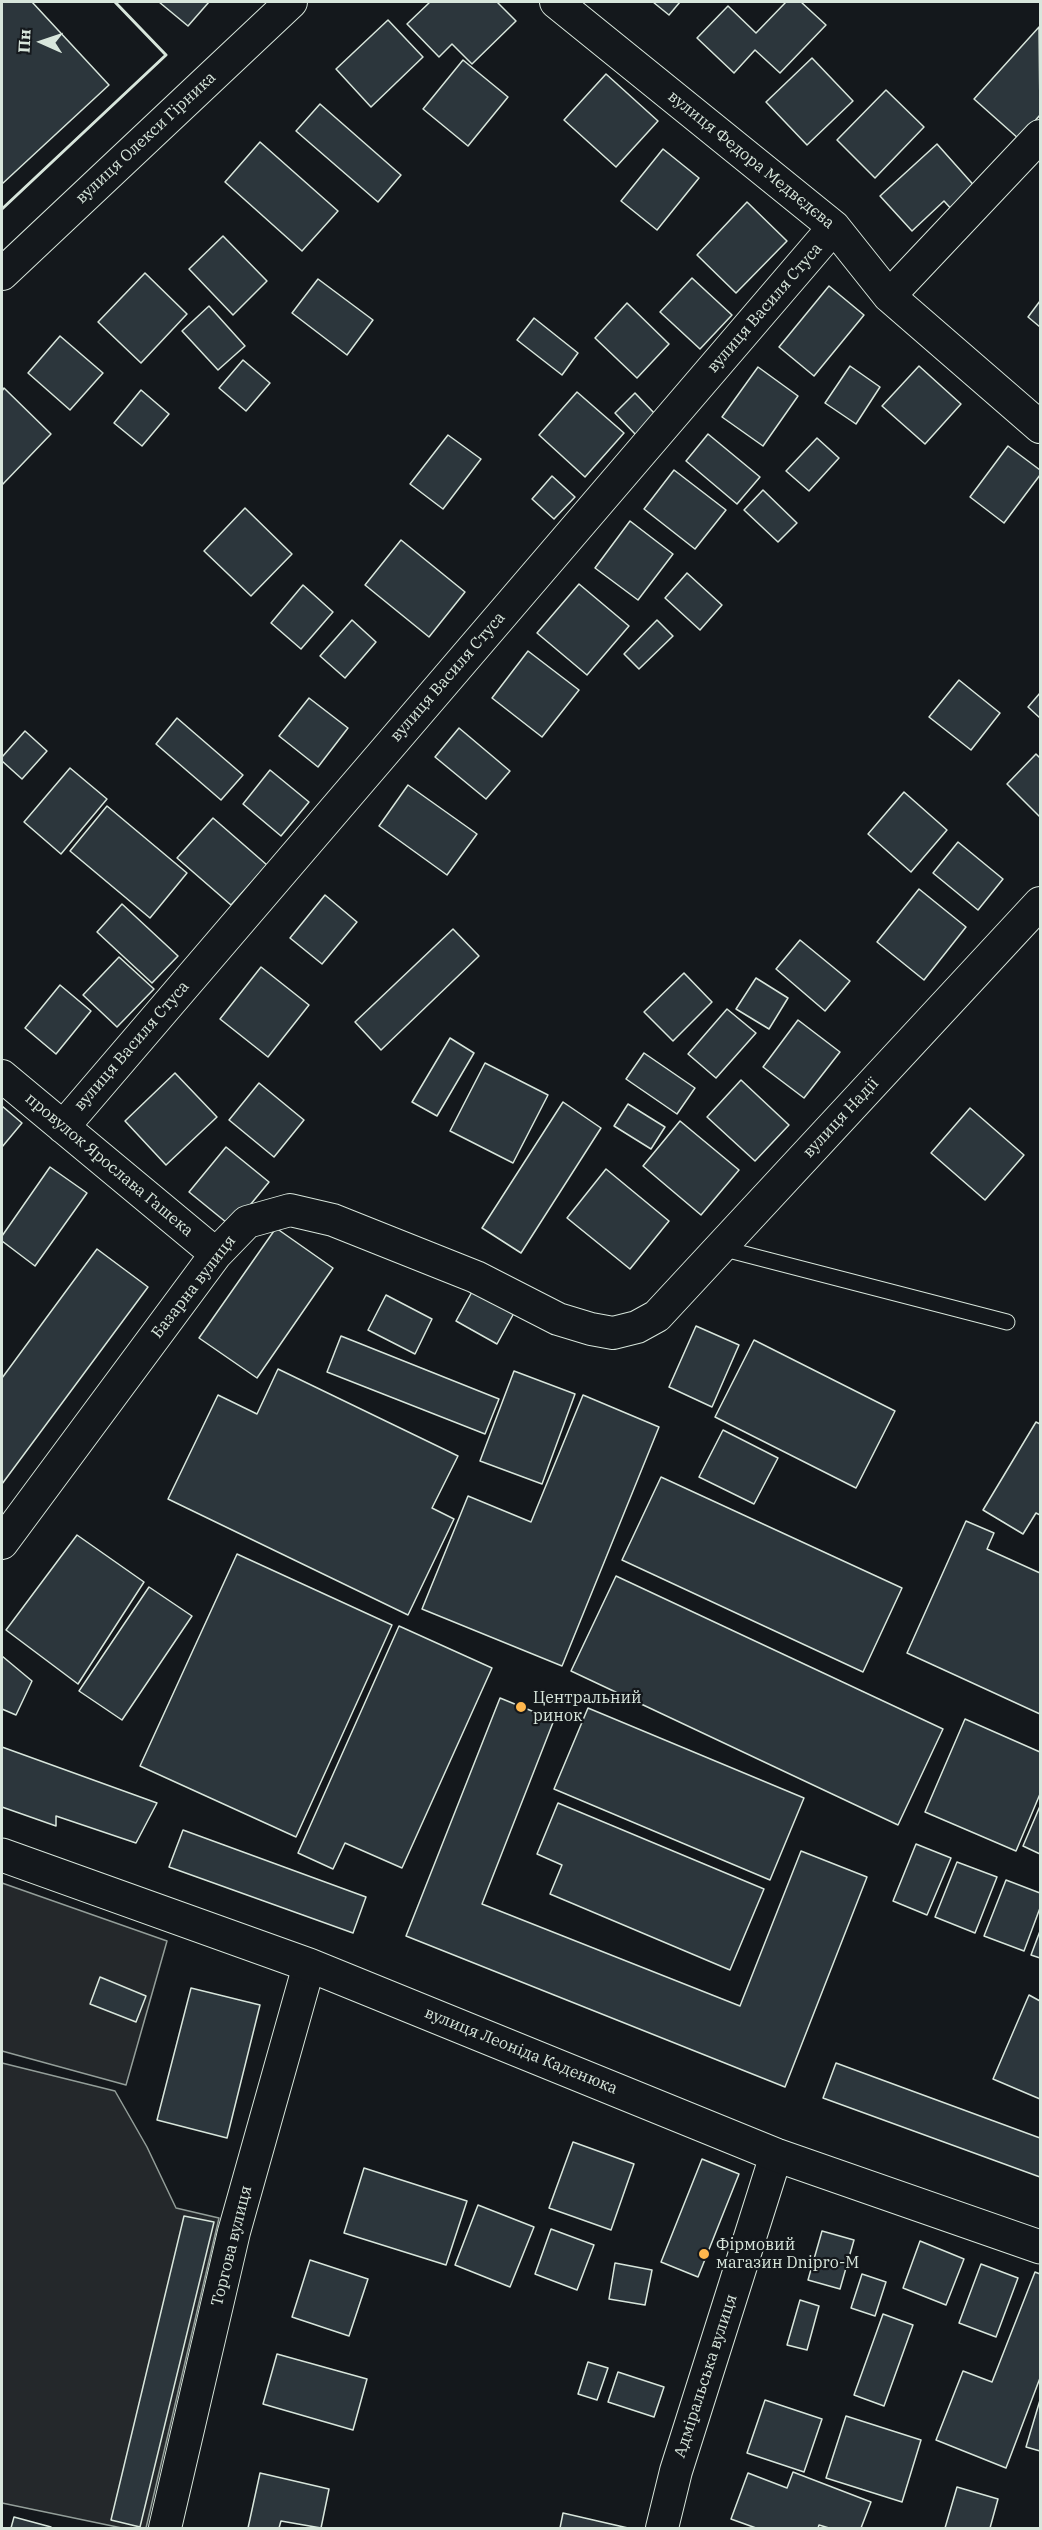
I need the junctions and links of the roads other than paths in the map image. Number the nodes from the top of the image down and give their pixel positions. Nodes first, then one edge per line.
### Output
1 (291, 2) edge
2 (556, 2) edge
3 (1041, 136) edge
4 (834, 227) junction
5 (2, 274) edge
6 (889, 296) junction
7 (1041, 427) edge
8 (1041, 903) edge
9 (2, 1076) edge
10 (63, 1126) junction
11 (720, 1248) junction
12 (216, 1254) junction
13 (1007, 1322) dead end
14 (637, 1327) joint
15 (2, 1543) edge
16 (2, 1855) edge
17 (309, 1965) junction
18 (776, 2155) junction
19 (1041, 2247) edge
20 (165, 2529) edge
21 (662, 2529) edge

1 - 5 street, вулиця Олекси Гірника
2 - 4 street, вулиця Федора Медвєдєва
3 - 6 street
4 - 6 street, вулиця Федора Медвєдєва
4 - 10 street, вулиця Василя Стуса
6 - 7 street, вулиця Федора Медвєдєва
8 - 11 street, вулиця Надії
9 - 10 street, провулок Ярослава Гашека
10 - 12 street, провулок Ярослава Гашека
11 - 13 lane
11 - 14 street, вулиця Надії
12 - 14 street, Базарна вулиця
12 - 15 street, Базарна вулиця
16 - 17 street, вулиця Леоніда Каденюка
17 - 18 street, вулиця Леоніда Каденюка
17 - 20 street, Торгова вулиця
18 - 19 street, вулиця Леоніда Каденюка
18 - 21 street, Адміральська вулиця

